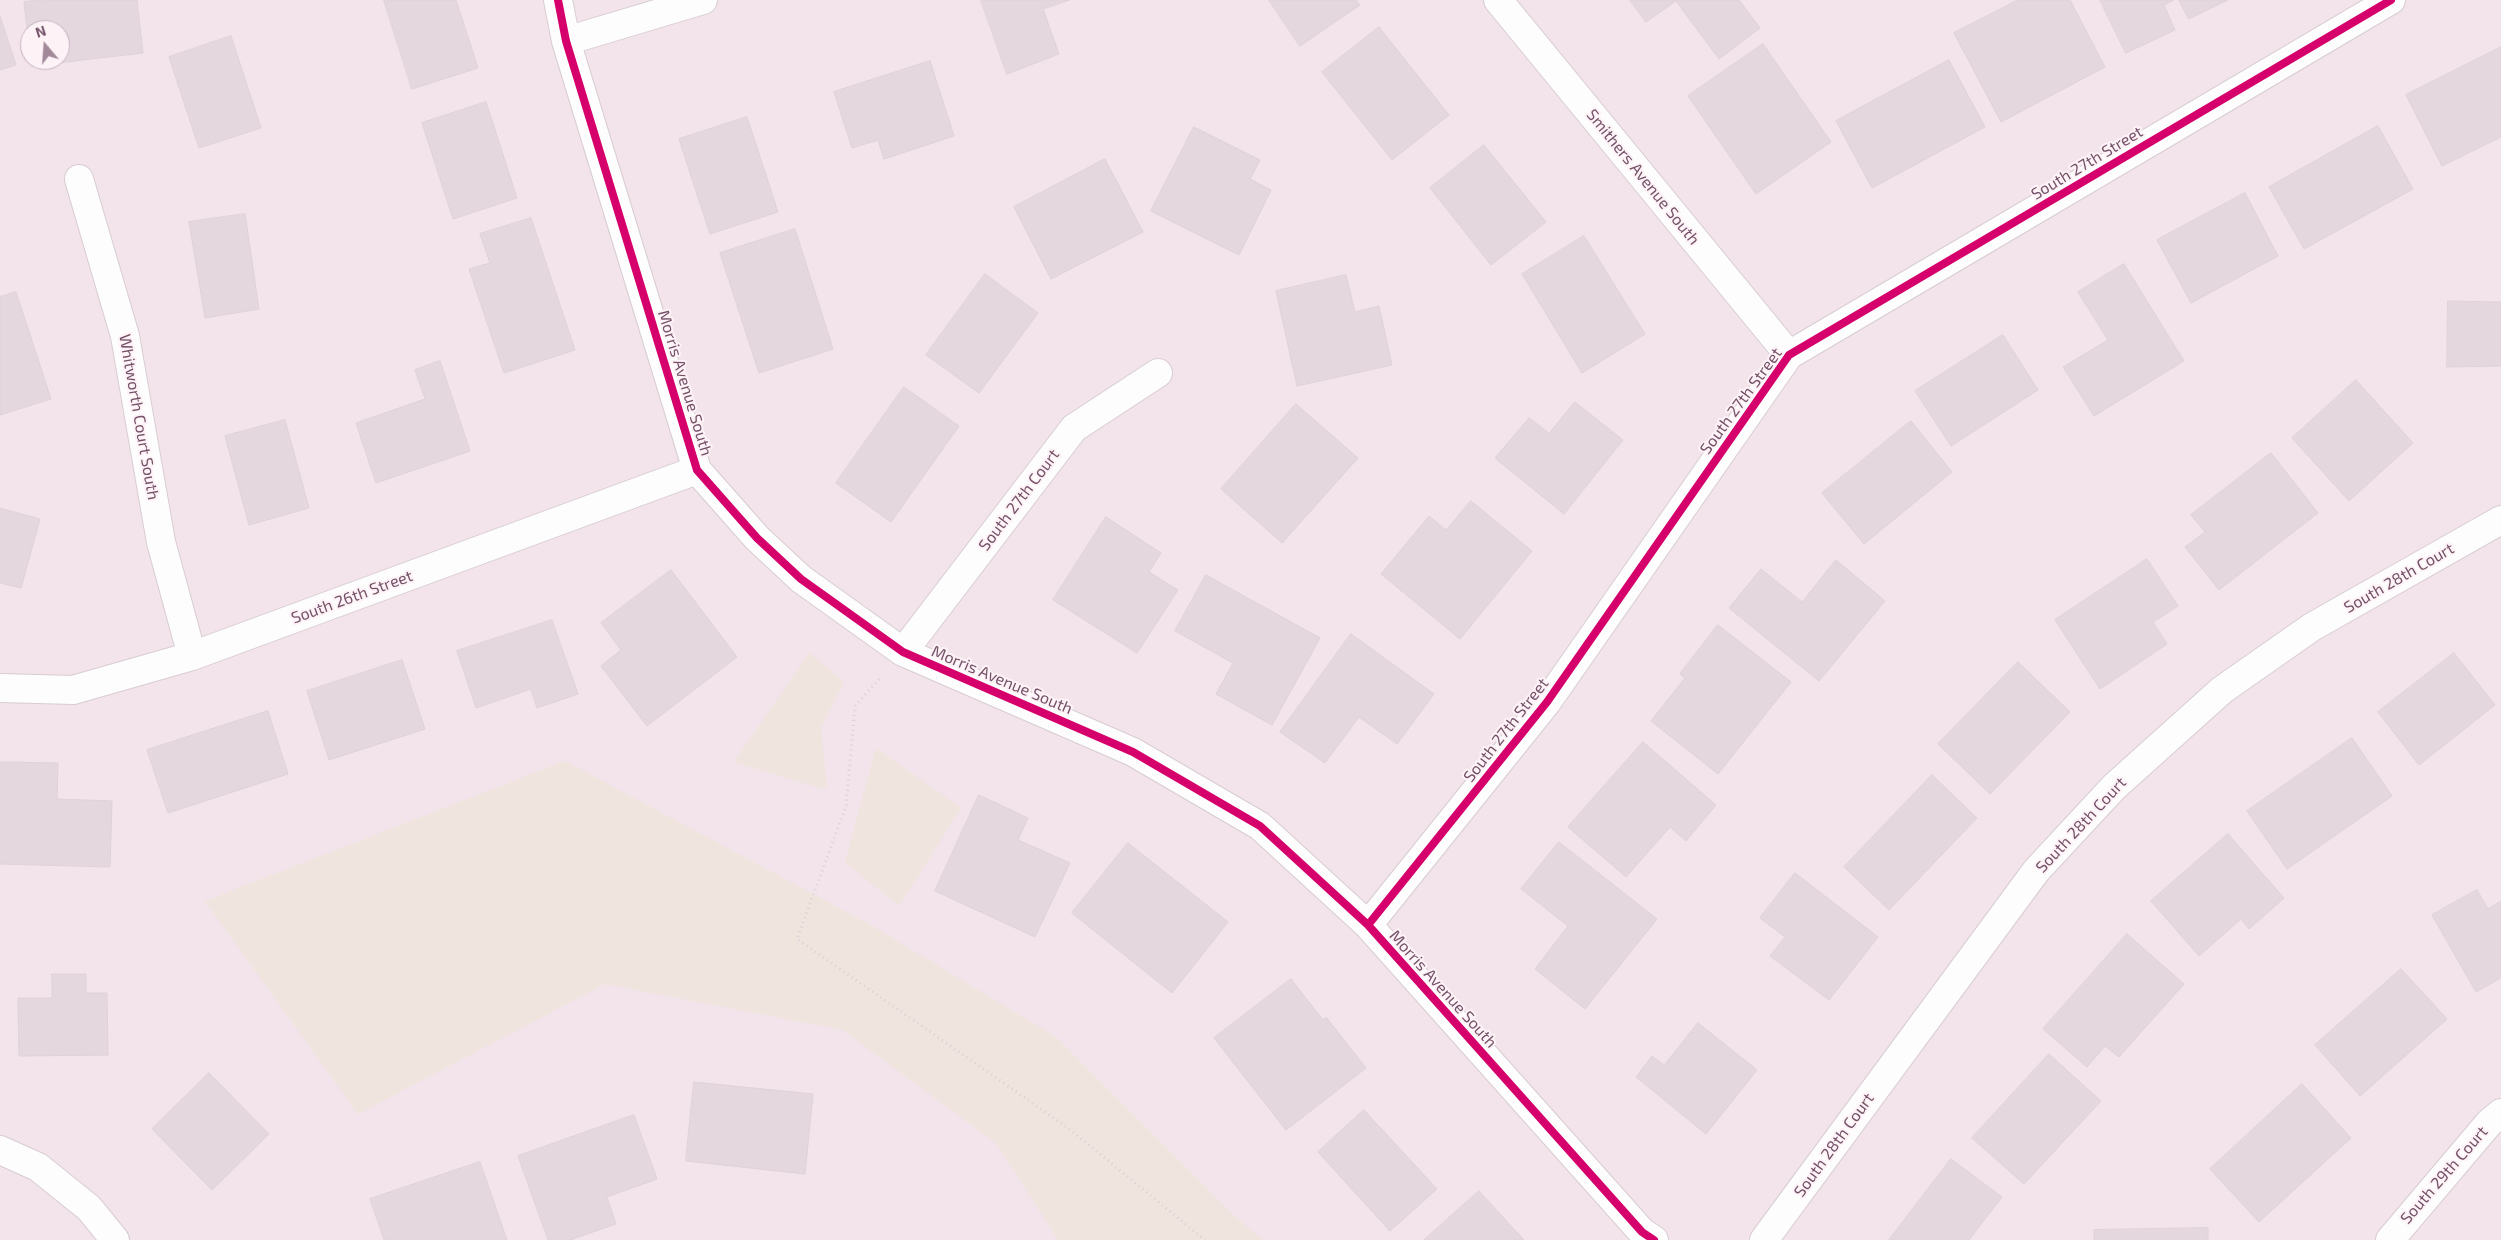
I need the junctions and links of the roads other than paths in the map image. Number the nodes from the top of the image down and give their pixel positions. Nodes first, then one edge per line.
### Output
1 (558, 0) edge
2 (703, 0) edge
3 (1498, 0) edge
4 (2391, 0) edge
5 (566, 41) junction
6 (79, 179) dead end
7 (1789, 355) junction
8 (1158, 373) dead end
9 (697, 470) junction
10 (2501, 520) edge
11 (903, 652) junction
12 (192, 656) junction
13 (0, 688) edge
14 (1368, 925) junction
15 (2501, 1113) edge
16 (0, 1150) edge
17 (115, 1240) edge
18 (1654, 1240) edge
19 (1764, 1240) edge
20 (2390, 1240) edge

1 - 5 street, Morris Avenue South
2 - 5 street
3 - 7 street, Smithers Avenue South
4 - 7 street, South 27th Street
5 - 9 street, Morris Avenue South
6 - 12 street, Whitworth Court South
7 - 14 street, South 27th Street
8 - 11 street, South 27th Court
9 - 11 street, Morris Avenue South
9 - 12 street, South 26th Street
10 - 19 street, South 28th Court
11 - 14 street, Morris Avenue South
12 - 13 street, South 26th Street
14 - 18 street, Morris Avenue South
15 - 20 street, South 29th Court
16 - 17 street

